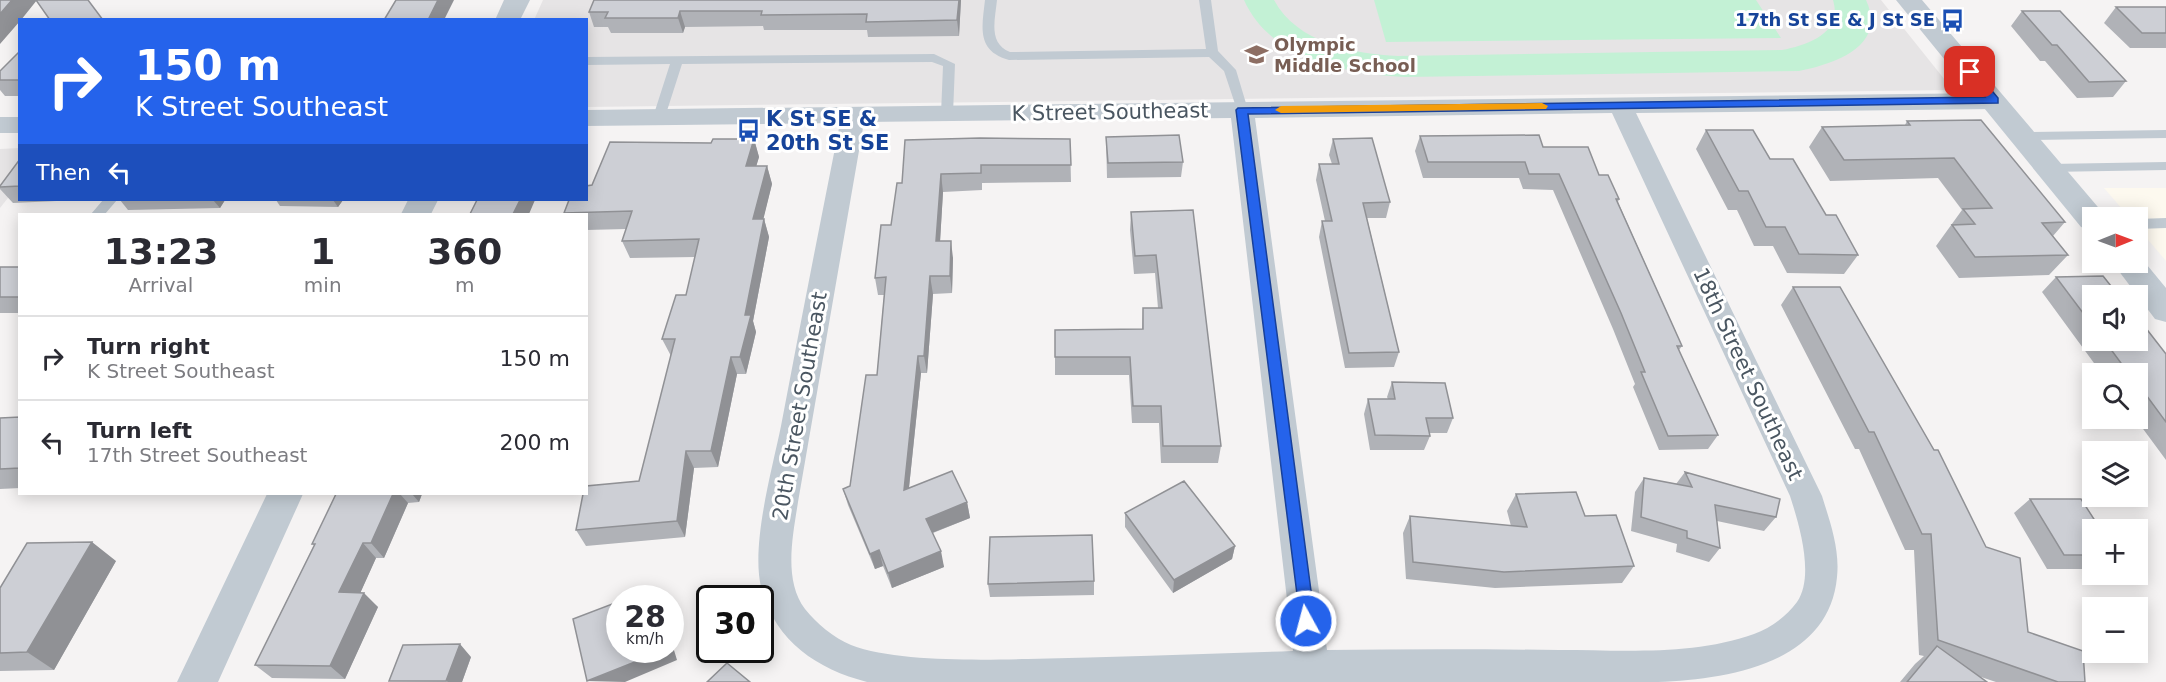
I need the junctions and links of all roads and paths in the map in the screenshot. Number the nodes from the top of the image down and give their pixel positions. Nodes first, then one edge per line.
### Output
1 (517, 0) edge
2 (991, 0) edge
3 (1205, 0) edge
4 (1910, 0) edge
5 (508, 18) edge
6 (1212, 54) junction
7 (677, 60) junction
8 (588, 61) edge
9 (1994, 101) junction
10 (1620, 105) junction
11 (1242, 110) junction
12 (947, 114) junction
13 (853, 115) junction
14 (659, 117) junction
15 (588, 118) edge
16 (0, 125) edge
17 (18, 125) edge
18 (2166, 134) edge
19 (2024, 136) junction
20 (2166, 166) edge
21 (2049, 168) junction
22 (109, 201) edge
23 (2082, 208) edge
24 (99, 213) edge
25 (2166, 223) edge
26 (2148, 224) edge
27 (2136, 273) edge
28 (2166, 310) edge
29 (285, 495) edge
30 (1780, 640) joint
31 (1312, 667) junction
32 (197, 682) edge

1 - 5 street
2 - 6 lane
3 - 6 lane
4 - 9 street
6 - 11 lane
7 - 8 lane
7 - 12 lane
7 - 14 lane
9 - 10 street, K Street Southeast
9 - 19 street
10 - 11 street, K Street Southeast
10 - 30 street, 18th Street Southeast
11 - 12 street, K Street Southeast
11 - 31 street
12 - 13 street, K Street Southeast
13 - 14 street, K Street Southeast
13 - 31 street, 20th Street Southeast
14 - 15 street, K Street Southeast
16 - 17 street
18 - 19 lane
19 - 21 street
20 - 21 lane
21 - 23 street
22 - 24 lane
25 - 26 lane
27 - 28 street
29 - 32 street
30 - 31 street, 20th Street Southeast

